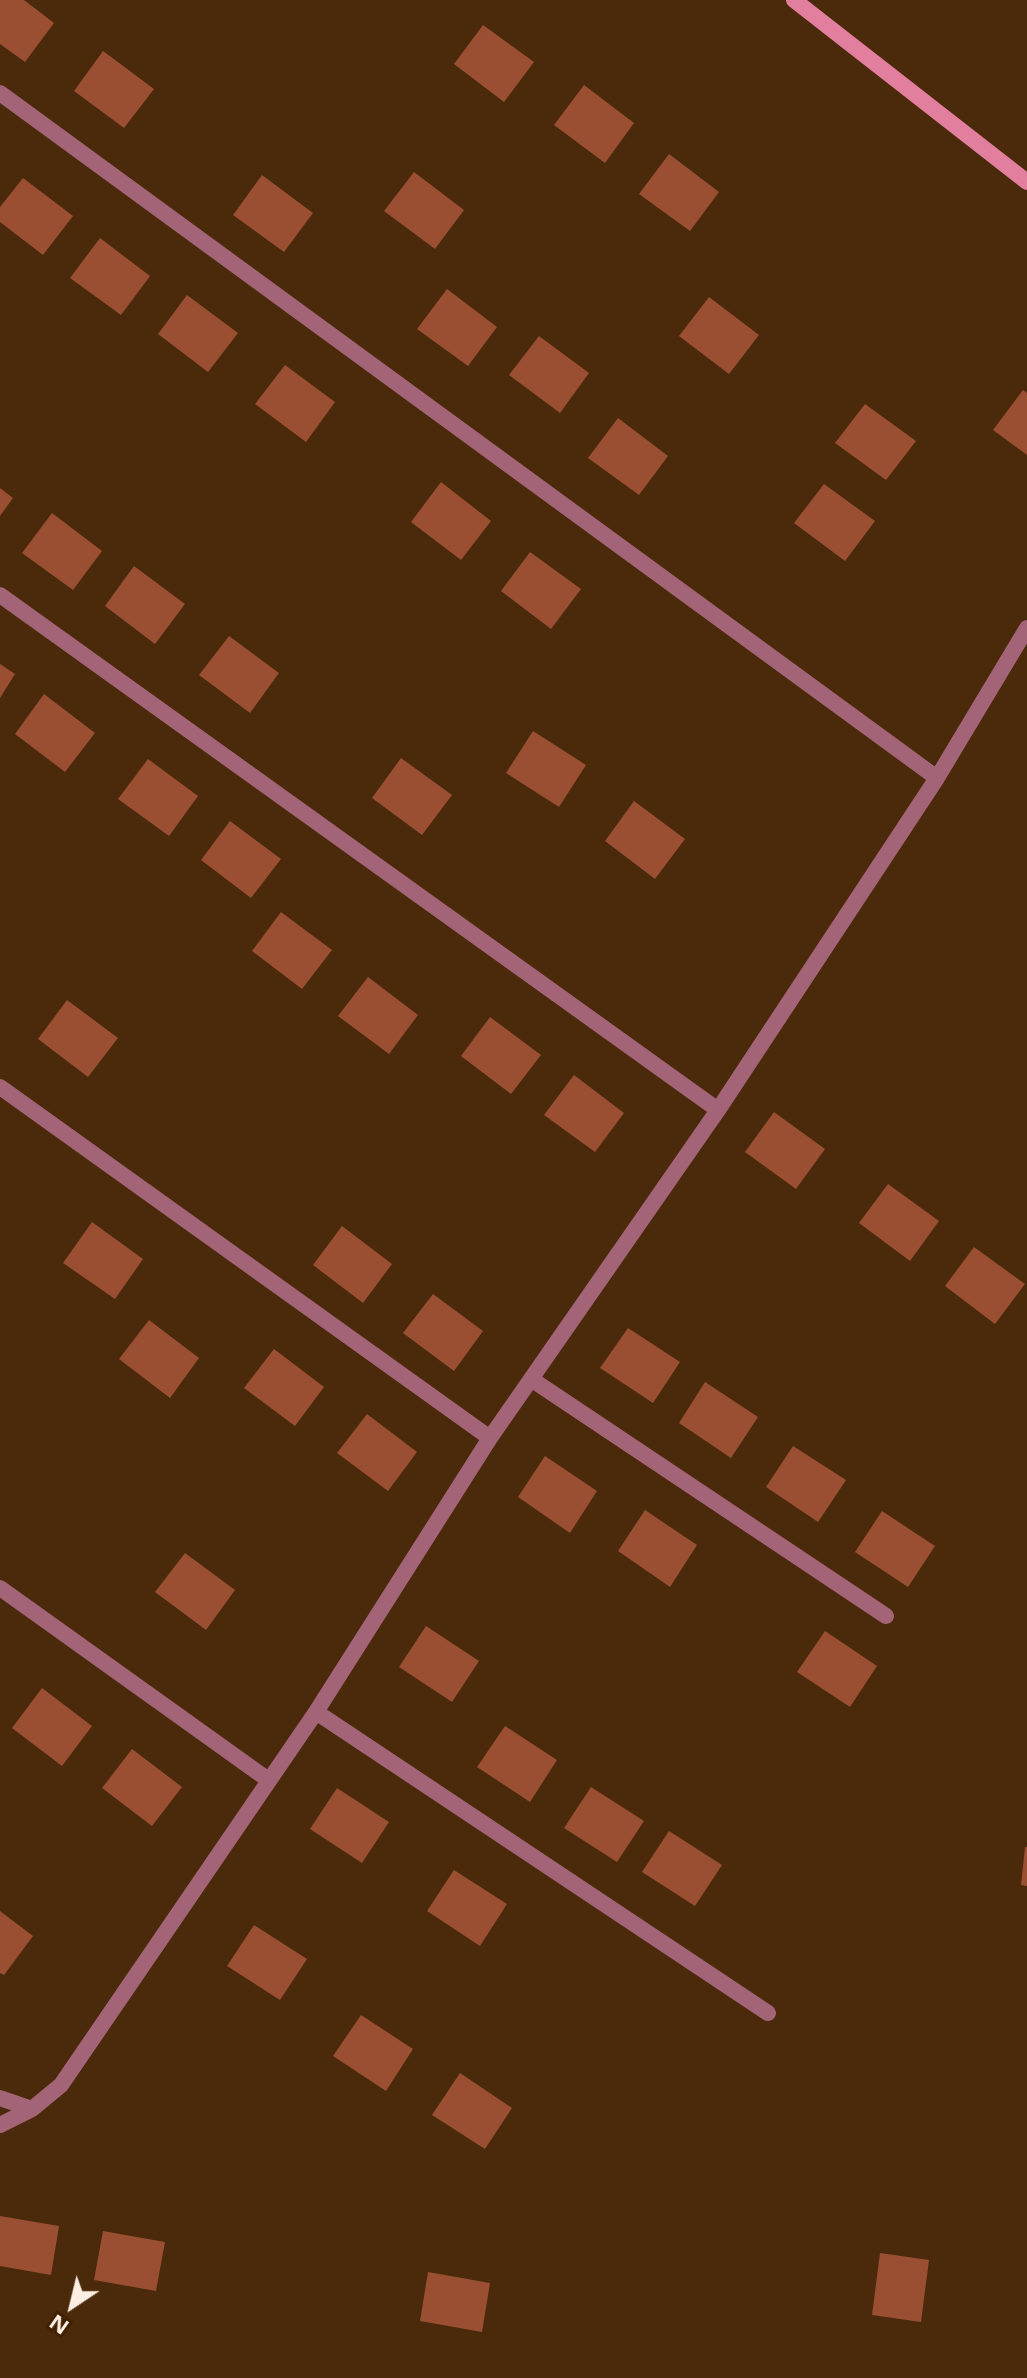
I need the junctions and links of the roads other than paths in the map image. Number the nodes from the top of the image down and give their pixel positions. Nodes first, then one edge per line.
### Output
1 (794, 0) edge
2 (0, 93) edge
3 (1027, 182) edge
4 (0, 595) edge
5 (1027, 628) edge
6 (937, 778) junction
7 (0, 1087) edge
8 (718, 1110) junction
9 (531, 1379) junction
10 (490, 1438) junction
11 (0, 1588) edge
12 (886, 1616) dead end
13 (316, 1712) junction
14 (267, 1779) junction
15 (768, 2013) dead end
16 (0, 2098) edge
17 (32, 2109) junction
18 (0, 2125) edge

1 - 3 main road
2 - 6 street
4 - 8 street
5 - 6 street
6 - 8 street
7 - 10 street
8 - 9 street
9 - 10 street
9 - 12 street
10 - 13 street
11 - 14 street
13 - 14 street
13 - 15 street
14 - 17 street
16 - 17 street
17 - 18 street

